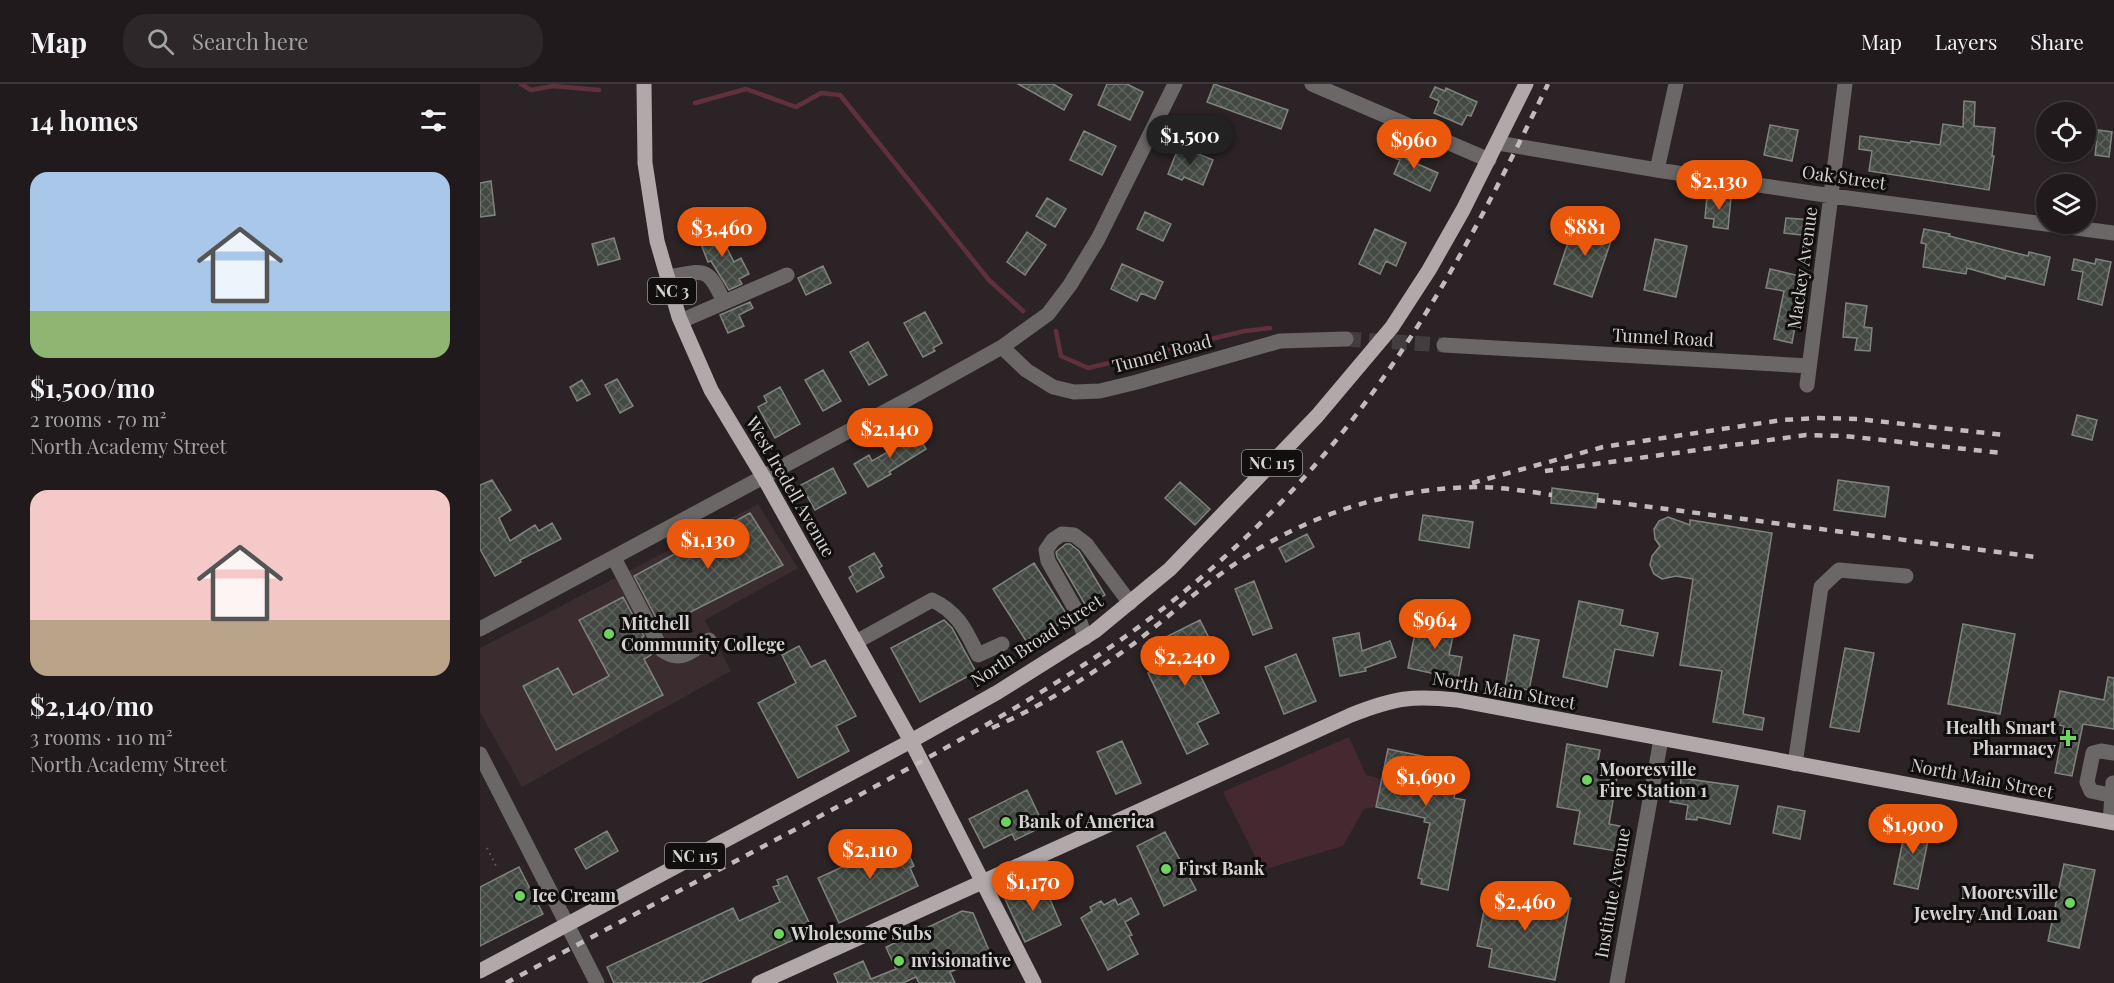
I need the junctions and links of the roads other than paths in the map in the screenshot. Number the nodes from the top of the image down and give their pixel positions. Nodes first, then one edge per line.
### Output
1 (644, 84) edge
2 (1175, 84) edge
3 (1312, 84) edge
4 (1526, 84) edge
5 (1676, 84) edge
6 (1845, 84) edge
7 (1498, 143) junction
8 (1489, 160) junction
9 (1657, 170) junction
10 (1832, 196) junction
11 (2114, 233) edge
12 (787, 275) dead end
13 (668, 277) junction
14 (724, 302) junction
15 (681, 321) junction
16 (1346, 339) tunnel mouth
17 (1444, 345) tunnel mouth
18 (1002, 347) junction
19 (1809, 366) junction
20 (1807, 385) dead end
21 (764, 478) junction
22 (614, 558) junction
23 (1906, 576) dead end
24 (1130, 603) junction
25 (480, 629) edge
26 (1085, 638) junction
27 (710, 640) dead end
28 (856, 642) junction
29 (1002, 644) dead end
30 (1661, 739) junction
31 (911, 741) junction
32 (2114, 753) edge
33 (481, 760) edge
34 (1795, 764) junction
35 (2113, 792) edge
36 (2112, 823) edge
37 (983, 883) junction
38 (568, 925) junction
39 (480, 971) edge
40 (597, 983) edge
41 (759, 983) edge
42 (1034, 983) edge
43 (1617, 983) edge

1 - 13 main road, West Iredell Avenue / NC 3
2 - 18 street
3 - 8 street
4 - 7 main road, North Broad Street / NC 115
5 - 9 street
6 - 10 street, Mackey Avenue
7 - 8 main road, North Broad Street / NC 115
7 - 9 street, Oak Street
8 - 24 main road, North Broad Street / NC 115
9 - 10 street, Oak Street
10 - 11 street, Oak Street
10 - 19 street, Mackey Avenue
12 - 14 street
13 - 14 street
13 - 15 main road, West Iredell Avenue / NC 3
14 - 15 street
15 - 21 main road, West Iredell Avenue / NC 3
16 - 18 street, Tunnel Road
17 - 19 street, Tunnel Road
18 - 21 street
19 - 20 street, Mackey Avenue
21 - 22 street
21 - 28 main road, West Iredell Avenue / NC 3
22 - 25 street
22 - 27 street
23 - 34 street
24 - 26 main road, North Broad Street / NC 115
24 - 26 street
26 - 31 main road, North Broad Street / NC 115
28 - 29 street
28 - 31 main road, West Iredell Avenue / NC 3
30 - 34 main road, North Main Street
30 - 37 main road, North Main Street
30 - 43 street, Institute Avenue
31 - 37 main road, West Iredell Avenue / NC 3
31 - 38 main road, North Broad Street / NC 115
32 - 35 street
33 - 38 street
34 - 36 main road, North Main Street
35 - 36 street
37 - 41 main road, North Main Street
37 - 42 main road, NC 3
38 - 39 main road, North Broad Street / NC 115
38 - 40 street

